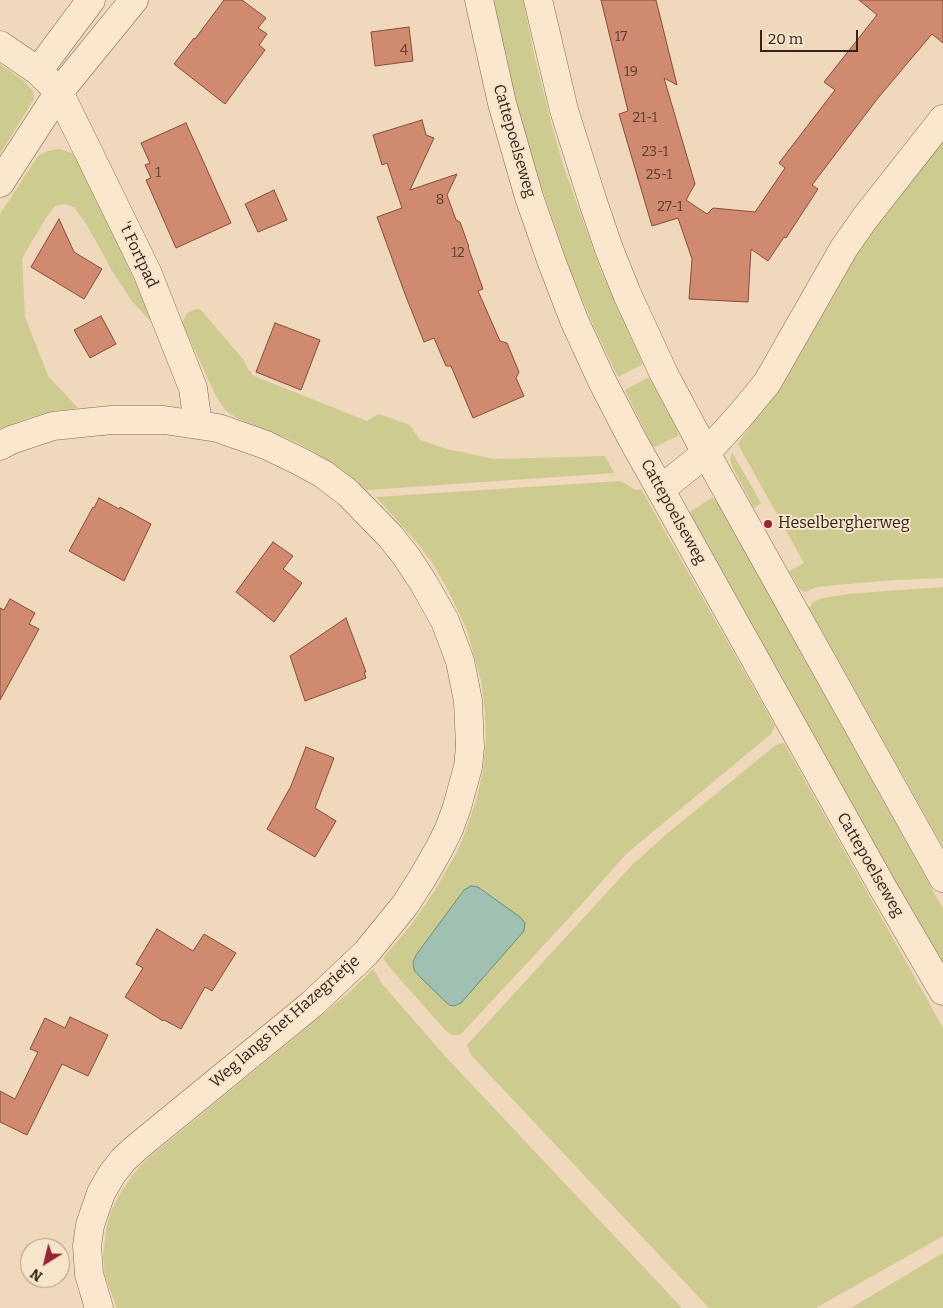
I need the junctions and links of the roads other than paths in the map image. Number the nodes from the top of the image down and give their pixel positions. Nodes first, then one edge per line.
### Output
1 (91, 0) edge
2 (134, 0) edge
3 (479, 0) edge
4 (538, 0) edge
5 (0, 45) edge
6 (38, 71) junction
7 (59, 92) junction
8 (943, 119) edge
9 (0, 183) edge
10 (198, 424) junction
11 (0, 446) edge
12 (706, 453) junction
13 (660, 489) junction
14 (943, 878) edge
15 (943, 991) edge
16 (99, 1308) edge

1 - 6 street
2 - 7 street
3 - 13 street, Cattepoelseweg
4 - 12 street
5 - 6 street, 't Fortpad
6 - 7 street, 't Fortpad
7 - 9 street
7 - 10 street, 't Fortpad
8 - 12 street
10 - 11 street, Weg langs het Hazegrietje
10 - 16 street, Weg langs het Hazegrietje
12 - 13 street
12 - 14 street
13 - 15 street, Cattepoelseweg

